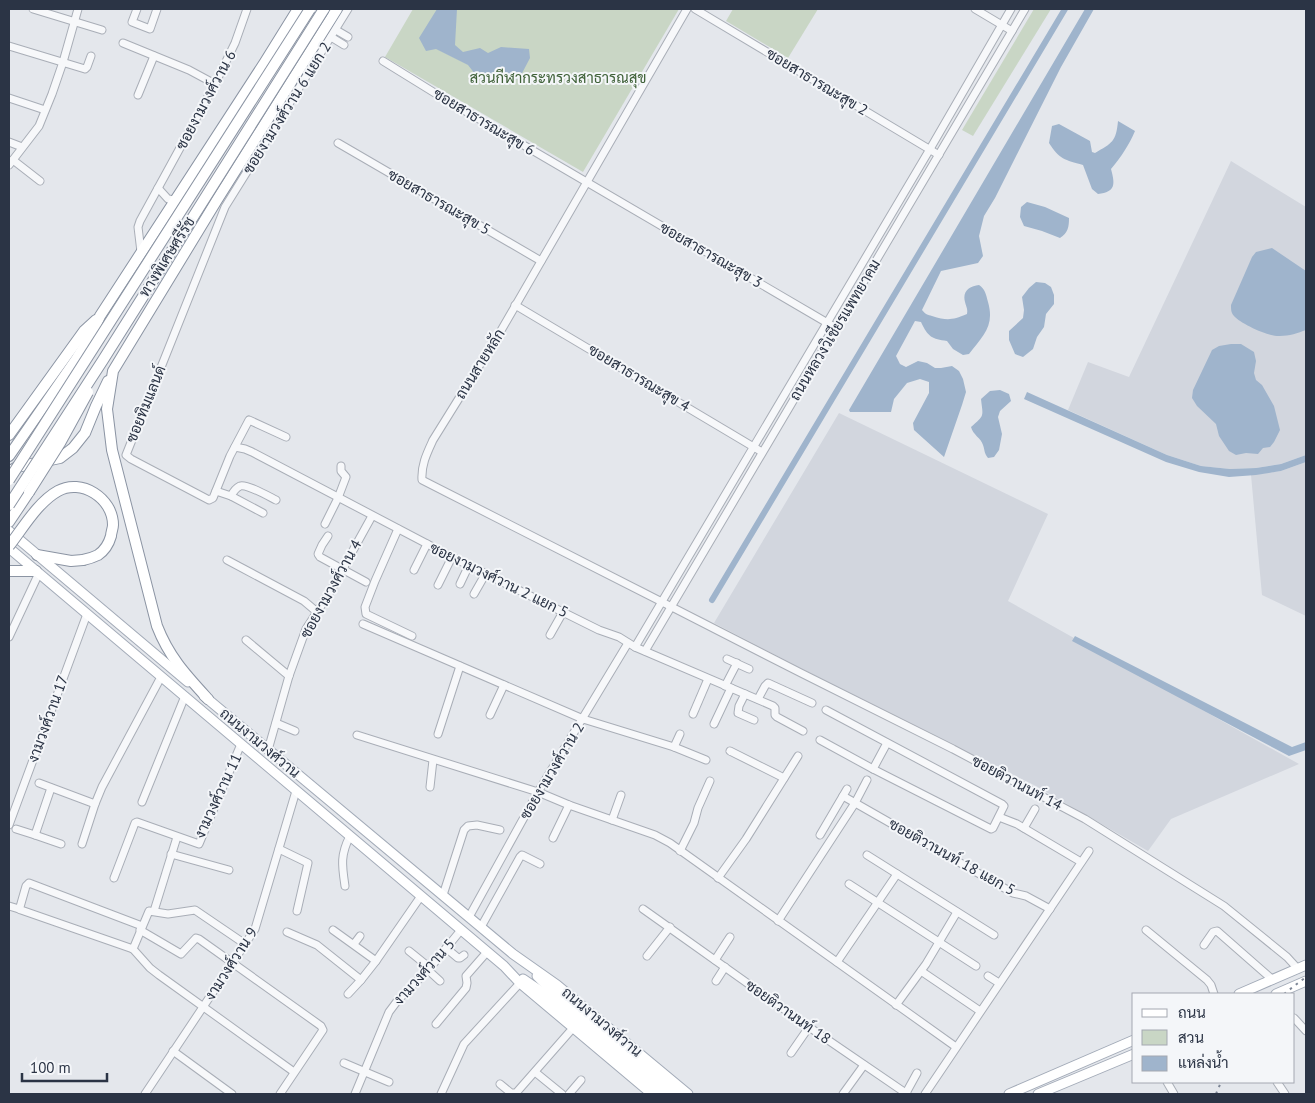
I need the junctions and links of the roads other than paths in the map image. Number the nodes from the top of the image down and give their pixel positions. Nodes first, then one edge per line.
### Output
1 (33, 9) edge
2 (78, 9) edge
3 (137, 9) edge
4 (158, 9) edge
5 (247, 9) edge
6 (298, 9) edge
7 (310, 9) edge
8 (324, 9) edge
9 (337, 9) edge
10 (348, 9) edge
11 (687, 9) edge
12 (695, 9) edge
13 (975, 9) edge
14 (1011, 9) edge
15 (1025, 9) edge
16 (75, 21) junction
17 (1002, 25) junction
18 (102, 30) dead end
19 (336, 30) junction
20 (1012, 31) junction
21 (331, 37) junction
22 (348, 38) dead end
23 (123, 43) dead end
24 (344, 45) dead end
25 (9, 46) edge
26 (91, 56) dead end
27 (154, 56) junction
28 (382, 61) dead end
29 (63, 62) junction
30 (215, 84) junction
31 (138, 95) dead end
32 (243, 97) junction
33 (9, 98) edge
34 (45, 110) junction
35 (271, 114) junction
36 (9, 142) edge
37 (338, 143) dead end
38 (22, 147) junction
39 (930, 149) junction
40 (939, 156) junction
41 (11, 162) edge
42 (40, 181) dead end
43 (586, 182) junction
44 (158, 188) junction
45 (175, 200) junction
46 (221, 204) junction
47 (142, 254) junction
48 (540, 261) junction
49 (515, 305) junction
50 (100, 316) junction
51 (826, 323) junction
52 (836, 328) junction
53 (103, 360) junction
54 (113, 371) junction
55 (9, 434) edge
56 (286, 437) dead end
57 (754, 446) junction
58 (235, 447) junction
59 (762, 452) junction
60 (9, 456) edge
61 (341, 466) dead end
62 (9, 472) edge
63 (9, 480) edge
64 (216, 491) junction
65 (230, 496) junction
66 (338, 498) junction
67 (276, 500) dead end
68 (9, 505) edge
69 (263, 513) dead end
70 (372, 516) junction
71 (9, 522) edge
72 (325, 524) dead end
73 (398, 529) junction
74 (9, 531) edge
75 (328, 536) dead end
76 (427, 544) junction
77 (10, 550) edge
78 (37, 555) junction
79 (452, 557) junction
80 (227, 560) dead end
81 (469, 565) junction
82 (342, 569) junction
83 (414, 570) dead end
84 (9, 571) edge
85 (38, 572) junction
86 (486, 573) junction
87 (366, 582) dead end
88 (460, 584) dead end
89 (438, 585) dead end
90 (474, 594) dead end
91 (662, 602) junction
92 (671, 606) junction
93 (317, 612) junction
94 (562, 612) junction
95 (87, 614) junction
96 (363, 624) dead end
97 (550, 635) dead end
98 (9, 636) edge
99 (412, 636) dead end
100 (246, 640) dead end
101 (628, 643) junction
102 (635, 647) junction
103 (645, 652) junction
104 (727, 659) dead end
105 (737, 663) junction
106 (460, 666) junction
107 (749, 669) dead end
108 (290, 676) junction
109 (161, 677) junction
110 (708, 679) junction
111 (504, 685) junction
112 (728, 687) junction
113 (745, 694) junction
114 (185, 696) junction
115 (208, 699) junction
116 (758, 699) junction
117 (812, 702) dead end
118 (826, 710) dead end
119 (693, 714) dead end
120 (490, 715) dead end
121 (582, 719) junction
122 (754, 720) dead end
123 (276, 723) junction
124 (714, 724) dead end
125 (295, 731) dead end
126 (803, 731) dead end
127 (438, 734) dead end
128 (680, 734) dead end
129 (357, 735) dead end
130 (820, 740) dead end
131 (887, 743) junction
132 (241, 744) junction
133 (674, 747) junction
134 (268, 750) junction
135 (730, 751) dead end
136 (798, 756) dead end
137 (433, 760) junction
138 (706, 760) dead end
139 (874, 769) junction
140 (784, 778) junction
141 (868, 780) dead end
142 (710, 781) dead end
143 (39, 783) dead end
144 (430, 787) dead end
145 (51, 788) junction
146 (296, 790) junction
147 (538, 792) junction
148 (621, 795) dead end
149 (142, 802) dead end
150 (855, 803) junction
151 (95, 804) junction
152 (569, 805) junction
153 (1035, 810) dead end
154 (999, 817) junction
155 (612, 820) junction
156 (9, 825) edge
157 (1024, 828) junction
158 (16, 829) dead end
159 (500, 830) dead end
160 (35, 835) junction
161 (820, 835) dead end
162 (177, 836) junction
163 (350, 836) junction
164 (553, 838) dead end
165 (61, 844) dead end
166 (82, 844) dead end
167 (279, 849) junction
168 (680, 851) junction
169 (1089, 851) dead end
170 (171, 854) junction
171 (867, 855) dead end
172 (1081, 862) junction
173 (540, 864) dead end
174 (229, 870) dead end
175 (897, 874) junction
176 (114, 878) dead end
177 (718, 878) junction
178 (849, 884) dead end
179 (345, 886) dead end
180 (442, 895) junction
181 (421, 896) junction
182 (878, 903) junction
183 (9, 906) edge
184 (19, 909) junction
185 (643, 909) dead end
186 (1050, 909) junction
187 (297, 910) dead end
188 (152, 911) junction
189 (957, 912) junction
190 (469, 917) junction
191 (778, 921) junction
192 (480, 927) junction
193 (141, 928) junction
194 (670, 928) junction
195 (333, 930) dead end
196 (461, 930) junction
197 (1146, 930) dead end
198 (287, 932) dead end
199 (994, 935) dead end
200 (360, 936) dead end
201 (730, 937) dead end
202 (939, 942) junction
203 (245, 944) junction
204 (354, 944) junction
205 (1204, 945) dead end
206 (446, 948) junction
207 (133, 949) junction
208 (409, 951) dead end
209 (487, 952) junction
210 (464, 954) dead end
211 (513, 954) junction
212 (647, 956) dead end
213 (715, 960) junction
214 (376, 961) junction
215 (837, 962) junction
216 (233, 963) junction
217 (504, 966) junction
218 (976, 966) dead end
219 (725, 967) junction
220 (1302, 967) edge
221 (429, 969) junction
222 (921, 971) junction
223 (988, 976) dead end
224 (361, 980) junction
225 (1273, 980) junction
226 (440, 981) dead end
227 (716, 981) dead end
228 (1306, 981) edge
229 (520, 983) junction
230 (999, 983) junction
231 (1214, 993) edge
232 (1242, 993) edge
233 (1279, 993) edge
234 (348, 994) dead end
235 (896, 1005) junction
236 (203, 1007) junction
237 (569, 1009) junction
238 (980, 1011) junction
239 (1295, 1019) edge
240 (436, 1024) dead end
241 (809, 1027) junction
242 (573, 1028) junction
243 (1306, 1031) edge
244 (1132, 1041) edge
245 (956, 1047) junction
246 (174, 1051) junction
247 (791, 1053) dead end
248 (1132, 1055) edge
249 (344, 1063) dead end
250 (864, 1064) junction
251 (294, 1072) junction
252 (364, 1072) junction
253 (535, 1072) junction
254 (917, 1073) dead end
255 (581, 1080) dead end
256 (390, 1082) dead end
257 (1168, 1083) edge
258 (1277, 1083) edge
259 (500, 1084) dead end
260 (145, 1094) edge
261 (232, 1094) edge
262 (280, 1094) edge
263 (355, 1094) edge
264 (441, 1094) edge
265 (517, 1094) edge
266 (562, 1094) edge
267 (569, 1094) edge
268 (652, 1094) edge
269 (664, 1094) edge
270 (676, 1094) edge
271 (688, 1094) edge
272 (843, 1094) edge
273 (906, 1094) edge
274 (925, 1094) edge
275 (1009, 1094) edge
276 (1038, 1094) edge
277 (1174, 1094) edge
278 (1285, 1094) edge

1 - 16 street
2 - 16 street
3 - 4 street
5 - 30 street, ซอยงามวงศ์วาน 6
6 - 32 highway
7 - 63 highway, ทางพิเศษศรีรัช, bridge
8 - 53 highway, ทางพิเศษศรีรัช, bridge
9 - 35 highway
10 - 19 street, ซอยงามวงศ์วาน 6 แยก 2
11 - 43 street, ถนนสายหลัก
12 - 39 street, ซอยสาธารณะสุข 2
13 - 17 street
14 - 17 street, ถนนหลวงวิเชียรแพทยาคม
15 - 20 street, ถนนหลวงวิเชียรแพทยาคม
16 - 18 street
16 - 29 street
17 - 20 street
17 - 39 street, ถนนหลวงวิเชียรแพทยาคม
19 - 21 street, ซอยงามวงศ์วาน 6 แยก 2
19 - 22 street
20 - 40 street, ถนนหลวงวิเชียรแพทยาคม
21 - 24 street
21 - 46 street, ซอยงามวงศ์วาน 6 แยก 2
23 - 27 street
25 - 29 street
26 - 29 street
27 - 30 street
27 - 31 street
28 - 43 street, ซอยสาธารณะสุข 6
29 - 34 street
30 - 44 street, ซอยงามวงศ์วาน 6
32 - 35 highway
32 - 45 highway
33 - 34 street
34 - 38 street
35 - 46 highway
36 - 38 street
37 - 48 street, ซอยสาธารณะสุข 5
38 - 41 street
39 - 40 street, ซอยสาธารณะสุข 2
39 - 51 street, ถนนหลวงวิเชียรแพทยาคม
40 - 52 street, ถนนหลวงวิเชียรแพทยาคม
41 - 42 street
43 - 48 street, ถนนสายหลัก
43 - 51 street, ซอยสาธารณะสุข 3
44 - 45 street
44 - 47 street, ซอยงามวงศ์วาน 6
45 - 47 highway
46 - 54 highway
46 - 64 street, ซอยทิมแลนด์
47 - 50 highway
48 - 49 street, ถนนสายหลัก
49 - 57 street, ซอยสาธารณะสุข 4
49 - 91 street, ถนนสายหลัก
50 - 55 highway
50 - 60 highway
51 - 52 street, ซอยสาธารณะสุข 3
51 - 57 street, ถนนหลวงวิเชียรแพทยาคม
52 - 59 street, ถนนหลวงวิเชียรแพทยาคม
53 - 68 highway, ทางพิเศษศรีรัช, bridge
53 - 71 highway, bridge
54 - 62 highway
54 - 115 highway
56 - 58 street
57 - 59 street, ซอยสาธารณะสุข 4
57 - 91 street, ถนนหลวงวิเชียรแพทยาคม
58 - 64 street
58 - 66 street
59 - 92 street, ถนนหลวงวิเชียรแพทยาคม
61 - 66 street
64 - 65 street
65 - 67 street
65 - 69 street
66 - 70 street
66 - 72 street
70 - 73 street, ซอยงามวงศ์วาน 2 แยก 5
70 - 82 street, ซอยงามวงศ์วาน 4
73 - 76 street, ซอยงามวงศ์วาน 2 แยก 5
73 - 99 street
74 - 78 main road, ถนนงามวงศ์วาน
75 - 82 street
76 - 79 street, ซอยงามวงศ์วาน 2 แยก 5
76 - 83 street
77 - 78 highway, bridge
77 - 85 main road, ถนนงามวงศ์วาน
78 - 115 main road, ถนนงามวงศ์วาน
79 - 81 street, ซอยงามวงศ์วาน 2 แยก 5
79 - 89 street
80 - 93 street
81 - 86 street, ซอยงามวงศ์วาน 2 แยก 5
81 - 88 street
82 - 87 street
82 - 93 street, ซอยงามวงศ์วาน 4
84 - 85 highway
85 - 95 main road, ถนนงามวงศ์วาน
85 - 98 street
86 - 90 street
86 - 94 street, ซอยงามวงศ์วาน 2 แยก 5
91 - 92 street, ถนนสายหลัก
91 - 102 street, ถนนหลวงวิเชียรแพทยาคม
92 - 103 street, ถนนหลวงวิเชียรแพทยาคม
92 - 220 street, ซอยติวานนท์ 14
93 - 108 street, ซอยงามวงศ์วาน 4
94 - 97 street
94 - 101 street, ซอยงามวงศ์วาน 2 แยก 5
95 - 109 main road, ถนนงามวงศ์วาน
95 - 156 street, งามวงศ์วาน 17
96 - 106 street
100 - 108 street
101 - 102 street
101 - 121 street, ซอยงามวงศ์วาน 2
102 - 103 street
103 - 110 street
104 - 105 street
105 - 107 street
105 - 112 street
106 - 111 street
106 - 127 street
108 - 123 street, ซอยงามวงศ์วาน 4
109 - 114 main road, ถนนงามวงศ์วาน
109 - 151 street
110 - 112 street
110 - 119 street
111 - 120 street
111 - 121 street
112 - 113 street
112 - 124 street
113 - 116 street
113 - 122 street
114 - 132 main road, ถนนงามวงศ์วาน
114 - 149 street
115 - 134 main road, ถนนงามวงศ์วาน
116 - 117 street
116 - 126 street
118 - 131 street
121 - 133 street
121 - 147 street, ซอยงามวงศ์วาน 2
123 - 125 street
123 - 134 street, ซอยงามวงศ์วาน 4
128 - 133 street
129 - 137 street
130 - 139 street
131 - 139 street
131 - 154 street
132 - 146 main road, ถนนงามวงศ์วาน
132 - 162 street, งามวงศ์วาน 11
133 - 138 street
134 - 180 main road, ถนนงามวงศ์วาน
135 - 140 street
136 - 140 street
137 - 144 street
137 - 147 street
139 - 154 street
140 - 177 street
141 - 150 street
142 - 168 street
143 - 145 street
145 - 151 street
145 - 160 street
146 - 163 main road, ถนนงามวงศ์วาน
146 - 167 street, งามวงศ์วาน 9
147 - 152 street
147 - 190 street, ซอยงามวงศ์วาน 2
148 - 155 street
150 - 161 street, ซอยติวานนท์ 18 แยก 5
150 - 186 street, ซอยติวานนท์ 18 แยก 5
150 - 191 street
151 - 166 street
152 - 155 street
152 - 164 street
153 - 157 street
154 - 157 street
155 - 168 street
157 - 172 street
158 - 160 street
159 - 180 street
160 - 165 street
162 - 170 street
162 - 176 street, งามวงศ์วาน 11
163 - 179 street
163 - 181 main road, ถนนงามวงศ์วาน
167 - 187 street
167 - 203 street, งามวงศ์วาน 9
168 - 177 street
169 - 172 street
170 - 174 street
170 - 188 street
171 - 175 street
172 - 186 street
173 - 192 street
175 - 182 street
175 - 189 street
177 - 191 street
178 - 182 street
180 - 190 main road, ถนนงามวงศ์วาน
181 - 196 main road, ถนนงามวงศ์วาน
181 - 214 street
182 - 202 street
182 - 215 street
183 - 184 street
184 - 193 street
184 - 207 street
185 - 194 street, ซอยติวานนท์ 18
186 - 230 street
188 - 193 street
188 - 203 street
189 - 199 street
189 - 202 street
190 - 192 main road, ถนนงามวงศ์วาน
191 - 215 street
192 - 211 main road, ถนนงามวงศ์วาน
193 - 207 street
193 - 216 street
194 - 212 street
194 - 213 street, ซอยติวานนท์ 18
195 - 204 street
196 - 206 street, งามวงศ์วาน 5
196 - 209 main road, ถนนงามวงศ์วาน
197 - 231 street
198 - 224 street
200 - 204 street
201 - 213 street
202 - 218 street
202 - 222 street
203 - 216 street, งามวงศ์วาน 9
204 - 214 street
205 - 225 street
206 - 210 street
206 - 221 street, งามวงศ์วาน 5
207 - 236 street
208 - 221 street
209 - 217 main road, ถนนงามวงศ์วาน
209 - 240 street
211 - 237 main road, ถนนงามวงศ์วาน
211 - 271 main road, ถนนงามวงศ์วาน
213 - 219 street, ซอยติวานนท์ 18
214 - 224 street
215 - 235 street
216 - 236 street, งามวงศ์วาน 9
216 - 251 street
217 - 229 main road, ถนนงามวงศ์วาน
217 - 237 main road, ถนนงามวงศ์วาน
219 - 227 street
219 - 241 street, ซอยติวานนท์ 18
220 - 225 main road
221 - 226 street
221 - 252 street, งามวงศ์วาน 5
222 - 235 street
222 - 238 street
223 - 230 street
224 - 234 street
225 - 232 main road
228 - 233 main road
229 - 242 main road, ถนนงามวงศ์วาน
229 - 264 street
230 - 238 street
235 - 245 street
236 - 246 street, งามวงศ์วาน 9
236 - 251 street
237 - 269 main road
237 - 270 main road
238 - 245 street
239 - 243 street
241 - 247 street
241 - 250 street, ซอยติวานนท์ 18
242 - 253 street
242 - 268 main road, ถนนงามวงศ์วาน
244 - 275 main road
245 - 274 street
246 - 260 street, งามวงศ์วาน 9
246 - 261 street
248 - 276 main road
249 - 252 street
250 - 272 street
250 - 273 street, ซอยติวานนท์ 18
251 - 262 street
252 - 256 street
252 - 263 street, งามวงศ์วาน 5
253 - 265 street
253 - 266 street
254 - 273 street
255 - 267 street
257 - 277 street
258 - 278 street
259 - 265 street

